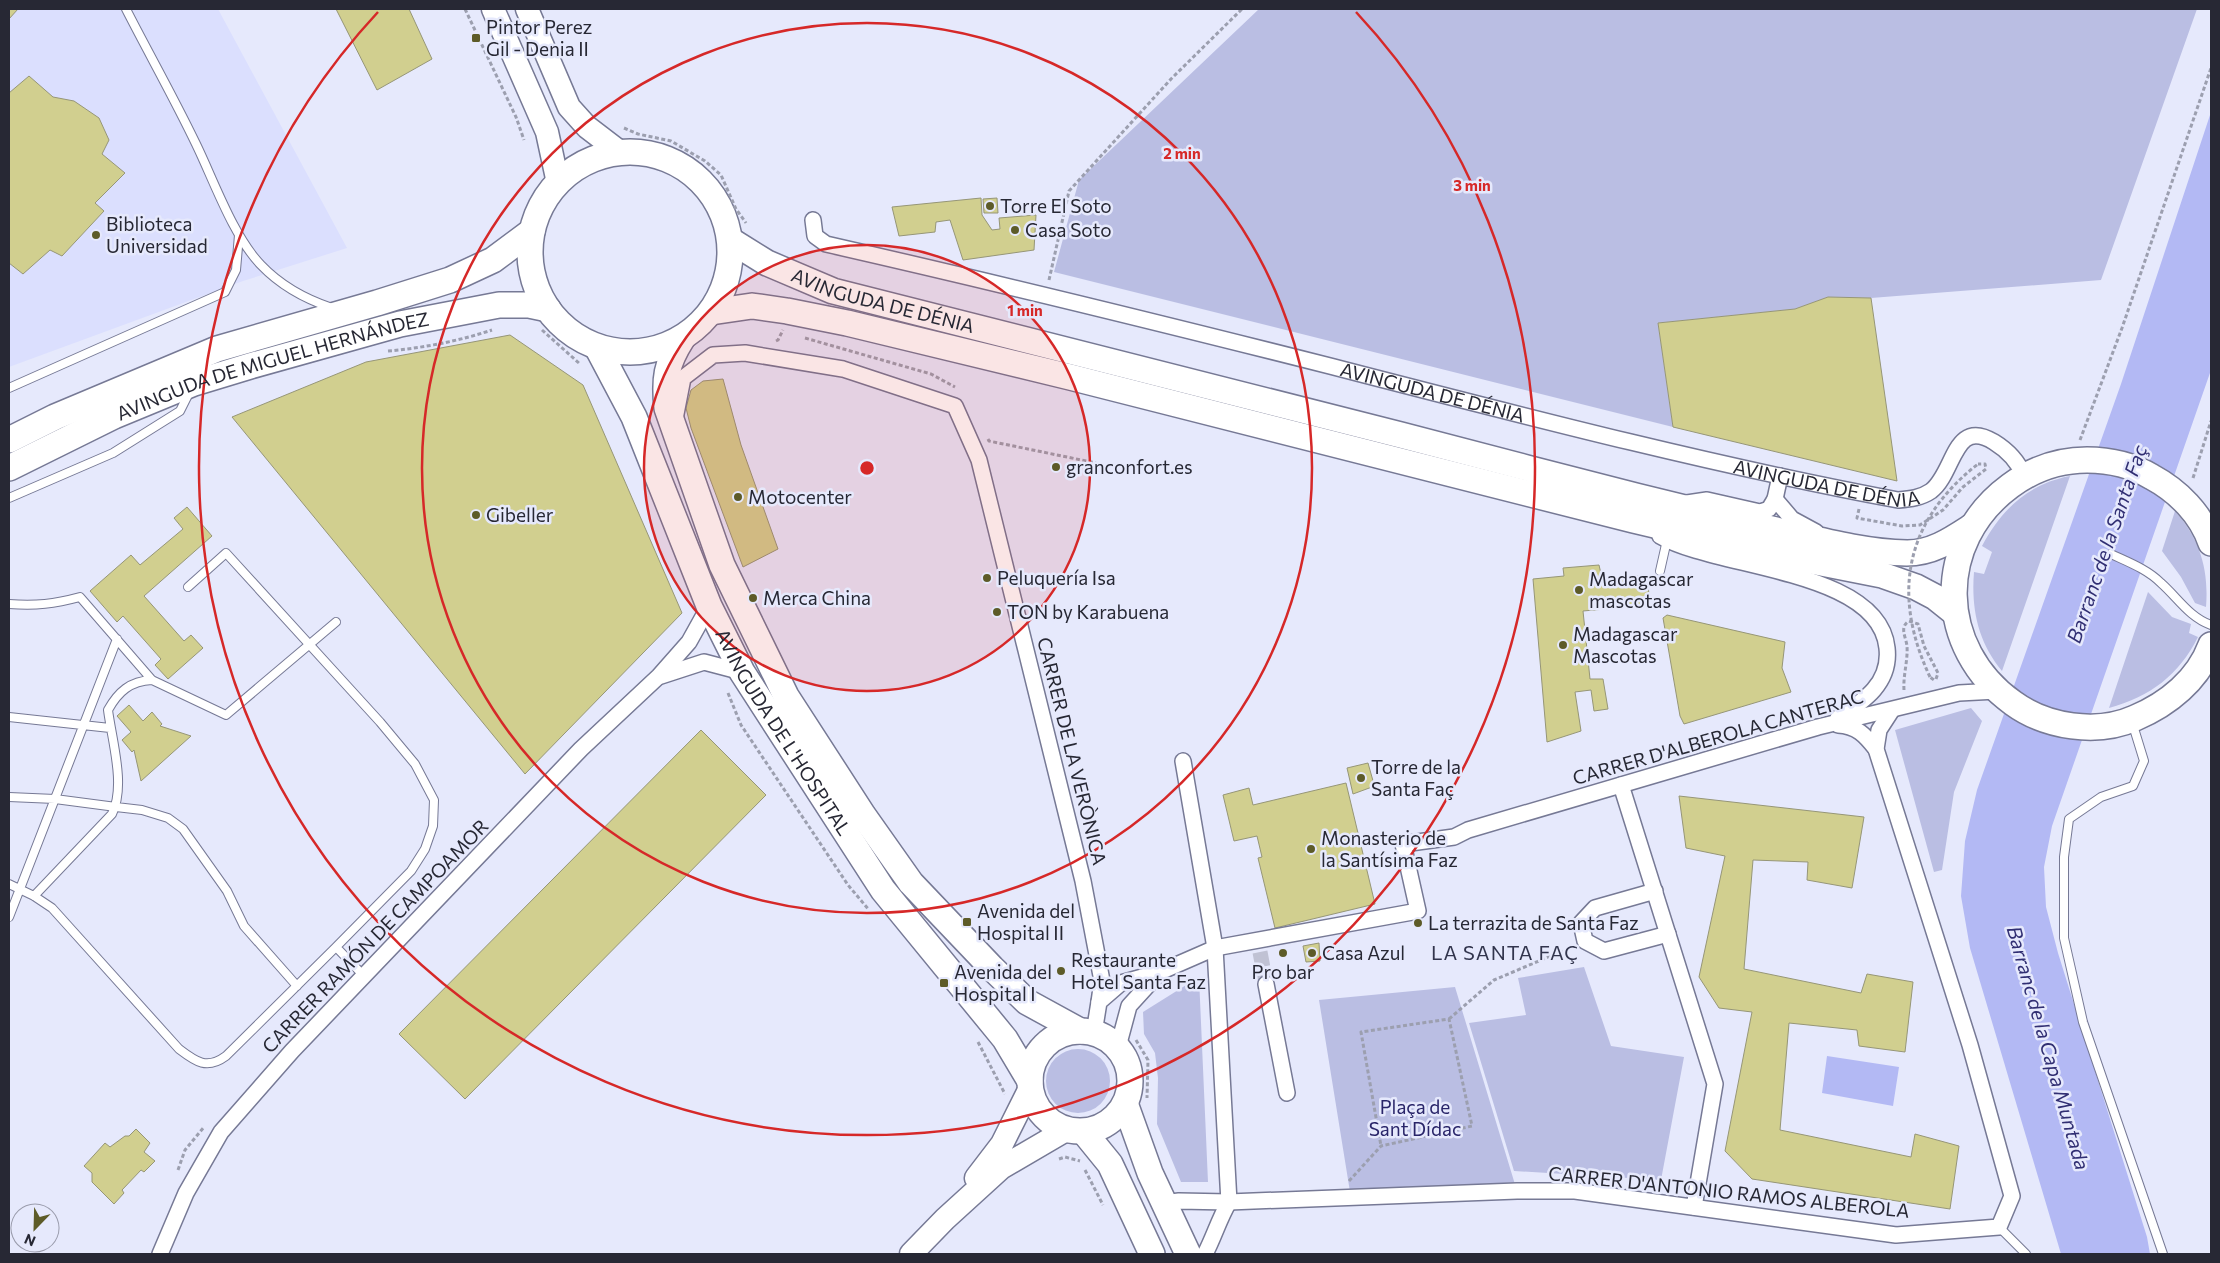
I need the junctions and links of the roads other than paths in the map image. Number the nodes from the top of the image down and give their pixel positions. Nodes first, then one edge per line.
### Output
1 (126, 9) edge
2 (493, 9) edge
3 (527, 9) edge
4 (620, 153) junction
5 (558, 183) junction
6 (813, 220) dead end
7 (532, 231) junction
8 (738, 232) junction
9 (240, 235) junction
10 (346, 312) junction
11 (711, 312) junction
12 (544, 319) junction
13 (682, 338) junction
14 (597, 347) junction
15 (194, 383) junction
16 (9, 388) edge
17 (673, 428) junction
18 (9, 440) edge
19 (9, 468) edge
20 (1780, 476) junction
21 (2024, 476) junction
22 (9, 498) edge
23 (1775, 499) junction
24 (1671, 505) junction
25 (1633, 520) junction
26 (1971, 527) junction
27 (1667, 540) junction
28 (1829, 542) junction
29 (2211, 543) edge
30 (2110, 554) dead end
31 (1660, 571) dead end
32 (188, 587) dead end
33 (9, 604) edge
34 (709, 606) junction
35 (1955, 613) junction
36 (336, 622) dead end
37 (2211, 625) edge
38 (117, 639) junction
39 (309, 645) junction
40 (2209, 654) edge
41 (742, 672) junction
42 (659, 676) junction
43 (152, 680) junction
44 (1999, 693) junction
45 (1892, 710) junction
46 (9, 717) edge
47 (2131, 720) junction
48 (84, 724) junction
49 (1829, 724) junction
50 (110, 728) junction
51 (1876, 749) junction
52 (1184, 761) dead end
53 (1621, 785) junction
54 (9, 797) edge
55 (55, 799) junction
56 (116, 806) junction
57 (9, 884) edge
58 (21, 890) junction
59 (1655, 891) junction
60 (34, 896) junction
61 (9, 917) edge
62 (1668, 934) junction
63 (336, 947) junction
64 (1219, 947) junction
65 (1160, 972) junction
66 (364, 976) junction
67 (1266, 984) tunnel mouth
68 (297, 986) junction
69 (1099, 1002) junction
70 (1087, 1032) junction
71 (1118, 1047) junction
72 (1030, 1085) junction
73 (1286, 1094) dead end
74 (1126, 1106) junction
75 (1075, 1131) junction
76 (1229, 1202) junction
77 (1164, 1203) junction
78 (1694, 1207) junction
79 (945, 1219) junction
80 (1999, 1227) junction
81 (160, 1254) edge
82 (911, 1254) edge
83 (1152, 1254) edge
84 (1188, 1254) edge
85 (1205, 1254) edge
86 (2026, 1254) edge
87 (2163, 1254) edge

1 - 9 lane
2 - 5 main road
3 - 4 main road
4 - 5 main road
4 - 8 main road
5 - 7 main road
6 - 20 street, AVINGUDA DE DÉNIA
7 - 10 main road, AVINGUDA DE MIGUEL HERNÁNDEZ
7 - 12 main road
8 - 11 main road
8 - 24 main road, AVINGUDA DE DÉNIA
9 - 10 lane
9 - 16 lane
10 - 18 main road, AVINGUDA DE MIGUEL HERNÁNDEZ
11 - 13 main road
11 - 25 main road, AVINGUDA DE DÉNIA
12 - 14 main road
12 - 15 main road, AVINGUDA DE MIGUEL HERNÁNDEZ
13 - 14 main road
13 - 17 main road, AVINGUDA DE L'HOSPITAL
14 - 34 main road, AVINGUDA DE L'HOSPITAL
15 - 19 main road, AVINGUDA DE MIGUEL HERNÁNDEZ
15 - 22 lane
17 - 69 street, CARRER DE LA VERÒNICA
17 - 70 main road, AVINGUDA DE L'HOSPITAL
20 - 21 street, AVINGUDA DE DÉNIA
20 - 23 street
21 - 26 main road
21 - 29 main road
23 - 24 street
23 - 28 street
24 - 28 main road, AVINGUDA DE DÉNIA
25 - 27 street
25 - 35 main road, AVINGUDA DE DÉNIA
26 - 28 main road, AVINGUDA DE DÉNIA
26 - 35 main road
27 - 31 lane
27 - 49 street
30 - 37 lane
32 - 39 lane
33 - 38 lane
34 - 41 main road, AVINGUDA DE L'HOSPITAL
34 - 42 street, CARRER RAMÓN DE CAMPOAMOR
35 - 44 main road
36 - 39 lane
38 - 43 lane
38 - 48 lane
39 - 43 lane
39 - 63 lane
40 - 47 main road
41 - 42 street, CARRER RAMÓN DE CAMPOAMOR
41 - 72 main road, AVINGUDA DE L'HOSPITAL
42 - 66 street, CARRER RAMÓN DE CAMPOAMOR
43 - 50 lane
44 - 45 street, CARRER D'ALBEROLA CANTERAC
44 - 47 main road
45 - 49 street, CARRER D'ALBEROLA CANTERAC
45 - 51 street
46 - 48 lane
47 - 87 lane
48 - 50 lane
48 - 55 lane
49 - 51 street
49 - 53 street, CARRER D'ALBEROLA CANTERAC
50 - 56 lane
51 - 80 street
52 - 64 street
53 - 59 street
53 - 64 street, CARRER D'ALBEROLA CANTERAC
54 - 55 lane
55 - 56 lane
55 - 58 lane
56 - 60 lane
56 - 68 lane
57 - 58 lane
58 - 60 lane
58 - 61 lane
59 - 62 street
59 - 62 street
60 - 68 lane
62 - 78 street
63 - 66 lane
63 - 68 lane
64 - 65 street
64 - 76 street
65 - 69 street
65 - 71 street
66 - 81 street, CARRER RAMÓN DE CAMPOAMOR
67 - 73 street
69 - 70 street, CARRER DE LA VERÒNICA
70 - 71 main road
70 - 72 main road
71 - 74 main road
72 - 75 main road
72 - 79 main road
74 - 75 main road
74 - 77 main road
75 - 79 main road
75 - 83 main road
76 - 77 street, CARRER D'ANTONIO RAMOS ALBEROLA
76 - 78 street, CARRER D'ANTONIO RAMOS ALBEROLA
76 - 85 street
77 - 84 main road
78 - 80 street, CARRER D'ANTONIO RAMOS ALBEROLA
79 - 82 main road
80 - 86 lane

